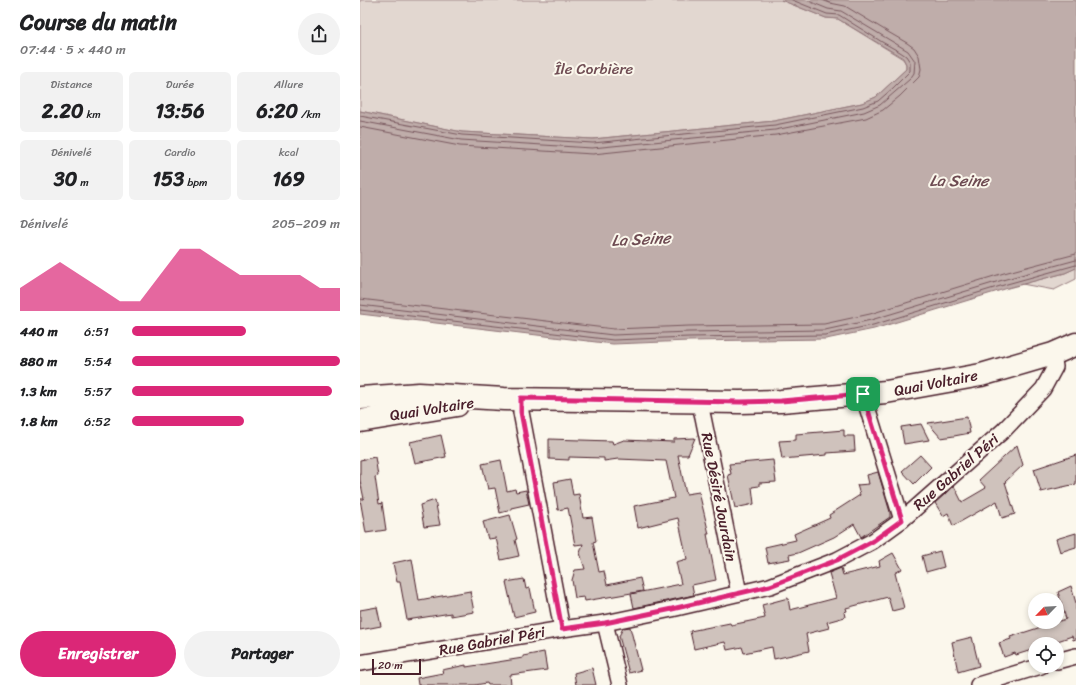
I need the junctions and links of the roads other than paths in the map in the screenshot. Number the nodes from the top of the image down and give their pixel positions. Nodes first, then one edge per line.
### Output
1 (1076, 344) edge
2 (1053, 354) junction
3 (863, 394) junction
4 (360, 398) edge
5 (512, 398) junction
6 (699, 401) junction
7 (360, 421) edge
8 (902, 520) junction
9 (739, 593) junction
10 (605, 623) junction
11 (562, 629) junction
12 (1076, 656) edge
13 (1064, 659) edge
14 (360, 663) edge
15 (1028, 670) edge
16 (620, 685) edge
17 (978, 685) edge

1 - 2 main road, Quai Voltaire
2 - 3 main road, Quai Voltaire
2 - 8 street, Rue Gabriel Péri
3 - 6 main road, Quai Voltaire
3 - 8 street
4 - 5 main road, Quai Voltaire
5 - 6 main road, Quai Voltaire
5 - 7 main road, Quai Voltaire
5 - 11 street
6 - 9 street, Rue Désiré Jourdain
8 - 9 street, Rue Gabriel Péri
9 - 10 street, Rue Gabriel Péri
10 - 11 street, Rue Gabriel Péri
10 - 16 street
11 - 14 street, Rue Gabriel Péri
12 - 13 street
15 - 17 street

